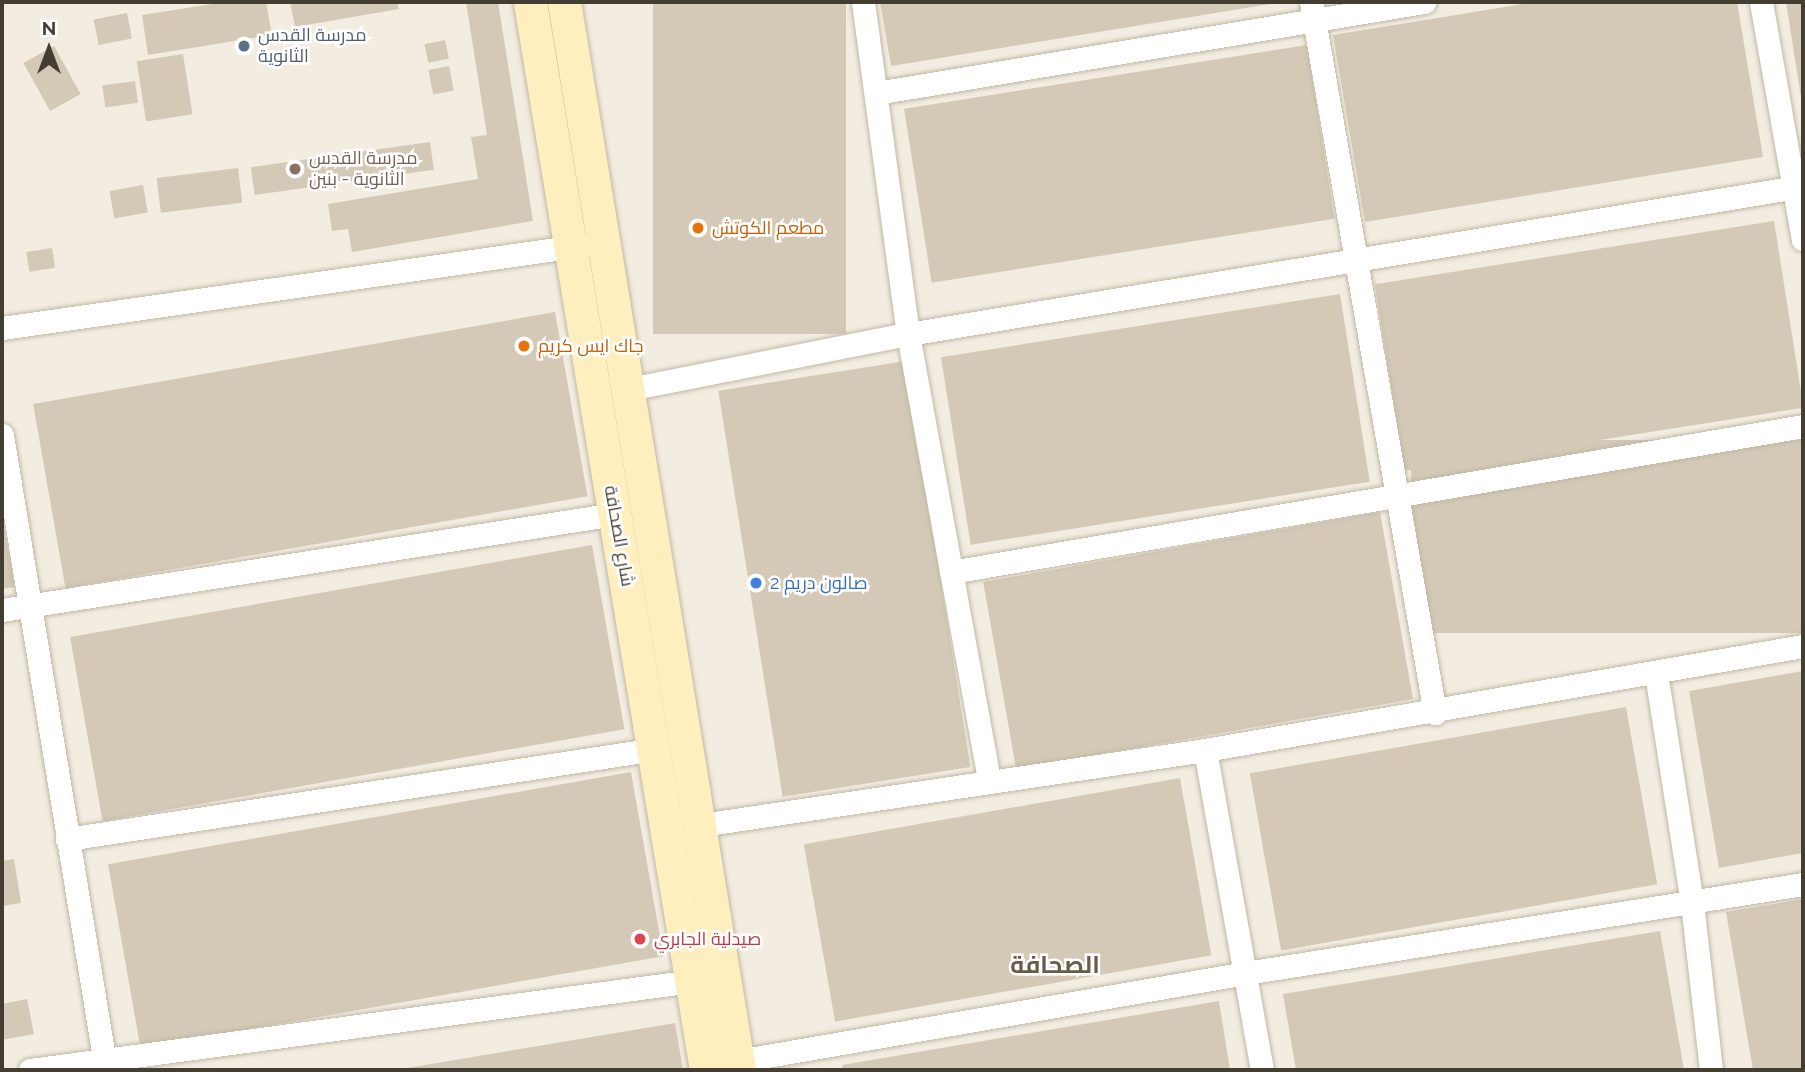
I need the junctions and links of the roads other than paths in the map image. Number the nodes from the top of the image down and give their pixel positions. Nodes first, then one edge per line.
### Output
1 (530, 2) edge
2 (564, 2) edge
3 (863, 2) edge
4 (1424, 2) edge
5 (1760, 2) edge
6 (1313, 11) edge
7 (876, 93) junction
8 (1799, 187) edge
9 (1803, 239) edge
10 (589, 244) junction
11 (1353, 259) junction
12 (2, 328) edge
13 (908, 334) junction
14 (629, 389) junction
15 (1803, 426) edge
16 (2, 435) edge
17 (1393, 495) junction
18 (615, 514) junction
19 (951, 572) junction
20 (30, 606) junction
21 (2, 610) edge
22 (1803, 646) edge
23 (1656, 673) junction
24 (1434, 713) junction
25 (656, 749) junction
26 (1205, 750) junction
27 (989, 781) junction
28 (701, 825) junction
29 (67, 839) junction
30 (1803, 884) edge
31 (1692, 903) junction
32 (1246, 973) junction
33 (693, 981) junction
34 (105, 1064) edge
35 (739, 1066) edge
36 (30, 1070) edge
37 (706, 1070) edge
38 (1262, 1070) edge
39 (1711, 1070) edge

1 - 10 main road, شارع الصحافة
2 - 10 main road, شارع الصحافة
3 - 7 street
4 - 6 street
5 - 8 street
6 - 7 street
6 - 11 street
7 - 13 street
8 - 9 street
8 - 11 street
10 - 12 street
10 - 14 main road, شارع الصحافة
10 - 18 main road, شارع الصحافة
11 - 13 street
11 - 17 street
13 - 14 street
13 - 19 street
14 - 28 main road, شارع الصحافة
15 - 17 street
16 - 20 street
17 - 19 street
17 - 24 street
18 - 20 street
18 - 25 main road, شارع الصحافة
19 - 27 street
20 - 21 street
20 - 29 street
22 - 23 street
23 - 24 street
23 - 31 street
24 - 26 street
25 - 29 street
25 - 33 main road, شارع الصحافة
26 - 27 street
26 - 32 street
27 - 28 street
28 - 35 main road, شارع الصحافة
29 - 34 street
30 - 31 street
31 - 32 street
31 - 39 street
32 - 35 street
32 - 38 street
33 - 34 street
33 - 37 main road, شارع الصحافة
34 - 36 street

